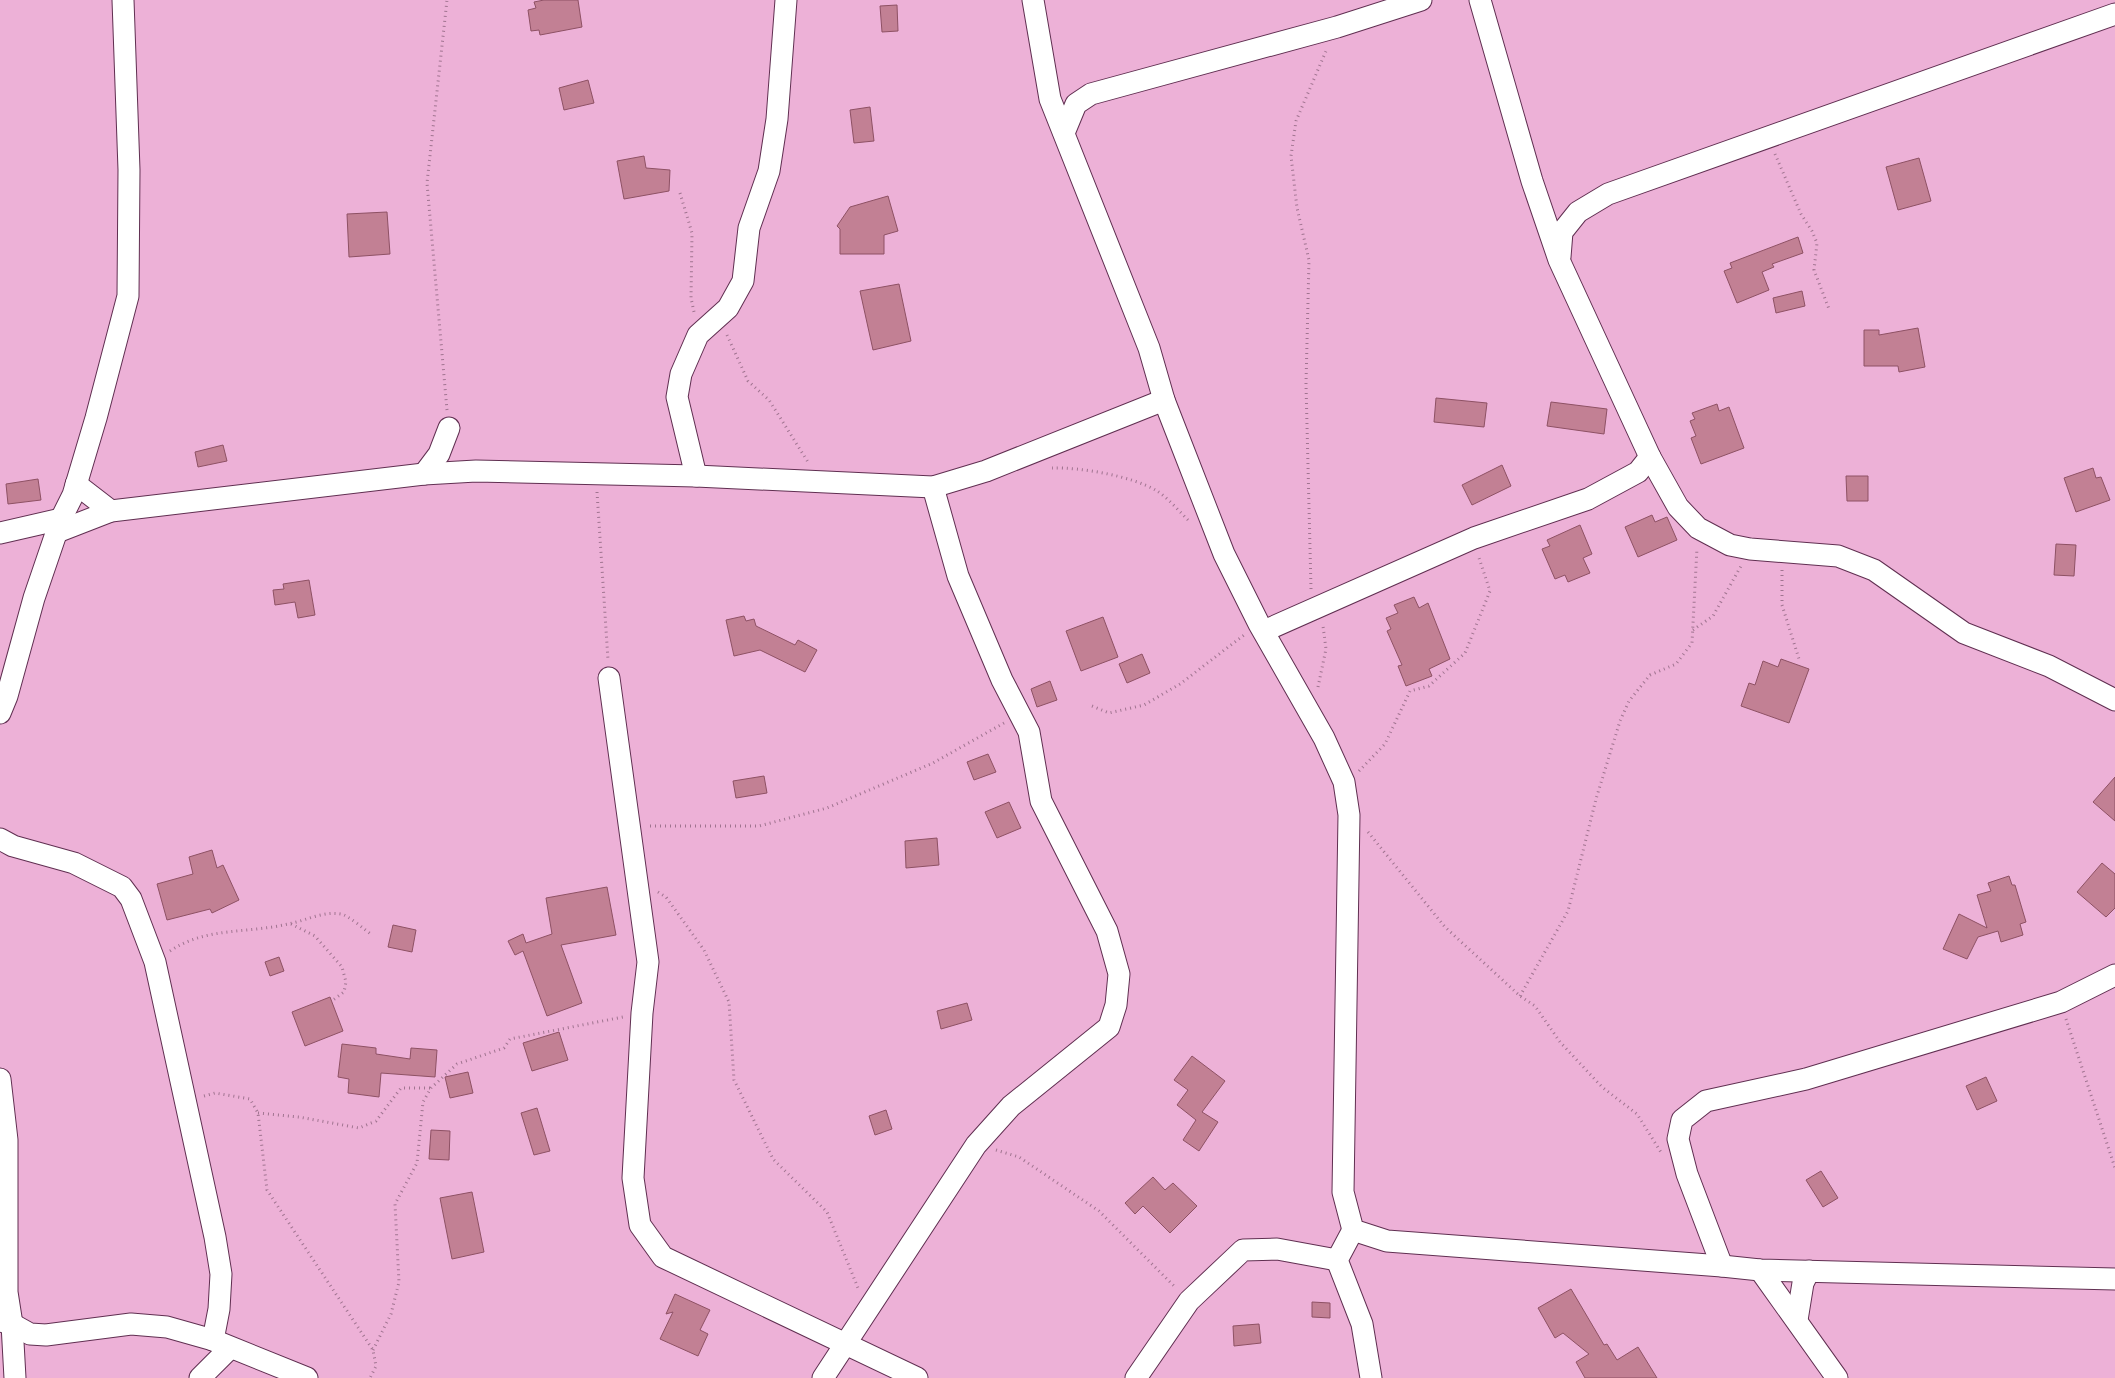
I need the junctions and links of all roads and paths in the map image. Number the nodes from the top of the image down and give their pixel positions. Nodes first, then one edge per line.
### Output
1 (123, 0) edge
2 (447, 0) edge
3 (786, 0) edge
4 (1033, 0) edge
5 (1420, 0) edge
6 (1480, 0) edge
7 (2115, 14) edge
8 (1337, 27) junction
9 (1064, 133) junction
10 (1762, 141) junction
11 (680, 193) dead end
12 (1559, 260) junction
13 (1829, 309) dead end
14 (718, 316) junction
15 (698, 335) junction
16 (1164, 400) junction
17 (449, 428) joint
18 (1650, 456) junction
19 (812, 465) dead end
20 (1050, 468) dead end
21 (424, 474) junction
22 (596, 474) junction
23 (696, 476) junction
24 (76, 484) junction
25 (933, 487) junction
26 (111, 512) junction
27 (1191, 522) dead end
28 (59, 526) junction
29 (1698, 528) junction
30 (0, 533) edge
31 (1474, 538) junction
32 (1750, 549) junction
33 (1782, 552) junction
34 (1331, 600) junction
35 (1311, 609) junction
36 (1262, 628) junction
37 (1692, 630) junction
38 (1799, 659) dead end
39 (609, 678) joint
40 (1318, 689) dead end
41 (2115, 700) edge
42 (1092, 706) dead end
43 (0, 713) edge
44 (1020, 715) junction
45 (1344, 782) junction
46 (1349, 815) junction
47 (630, 826) junction
48 (0, 839) edge
49 (637, 878) junction
50 (291, 924) junction
51 (372, 935) dead end
52 (154, 962) junction
53 (2115, 975) edge
54 (1520, 996) junction
55 (333, 1000) dead end
56 (2061, 1002) junction
57 (642, 1013) junction
58 (0, 1079) edge
59 (431, 1088) junction
60 (184, 1102) junction
61 (258, 1113) junction
62 (976, 1144) junction
63 (2115, 1168) edge
64 (1687, 1174) junction
65 (1353, 1230) junction
66 (1337, 1260) junction
67 (1722, 1266) junction
68 (1760, 1270) junction
69 (1809, 1271) junction
70 (2115, 1279) edge
71 (1189, 1301) junction
72 (867, 1310) junction
73 (1797, 1320) junction
74 (6, 1322) edge
75 (846, 1343) junction
76 (221, 1344) junction
77 (373, 1350) junction
78 (14, 1378) edge
79 (200, 1378) edge
80 (307, 1378) edge
81 (370, 1378) edge
82 (823, 1378) edge
83 (917, 1378) edge
84 (1136, 1378) edge
85 (1371, 1378) edge
86 (1837, 1378) edge

1 - 24 street
2 - 17 path
3 - 14 street
4 - 9 street
5 - 8 street
6 - 12 street
7 - 10 street
8 - 9 street
8 - 35 path
9 - 16 street
10 - 12 street
10 - 13 path
11 - 15 path
12 - 18 street
14 - 15 street
14 - 19 path
15 - 23 street
16 - 25 street
16 - 36 street
17 - 21 street
18 - 29 street
18 - 31 street
20 - 27 path
21 - 22 street
21 - 26 street
22 - 23 street
22 - 39 path
23 - 25 street
24 - 26 street
24 - 28 street
25 - 44 street
26 - 28 street
28 - 30 street
28 - 43 street
29 - 32 street
29 - 37 path
31 - 34 street
31 - 45 path
32 - 33 street
32 - 37 path
33 - 38 path
33 - 41 street
34 - 35 street
34 - 40 path
35 - 36 street
36 - 42 path
36 - 45 street
37 - 54 path
39 - 47 street
44 - 47 path
44 - 62 street
45 - 46 street
46 - 54 path
46 - 65 street
47 - 49 street
48 - 52 street
49 - 57 street
49 - 72 path
50 - 51 path
50 - 52 path
50 - 55 path
52 - 60 street
53 - 56 street
54 - 64 path
56 - 63 path
56 - 64 street
57 - 59 path
57 - 75 street
58 - 74 street
59 - 61 path
59 - 77 path
60 - 61 path
60 - 76 street
61 - 77 path
62 - 71 path
62 - 72 street
64 - 67 street
65 - 66 street
65 - 67 street
66 - 71 street
66 - 85 street
67 - 68 street
68 - 69 street
68 - 73 street
69 - 70 street
69 - 73 street
71 - 84 street
72 - 75 street
73 - 86 street
74 - 76 street
74 - 78 street
75 - 82 street
75 - 83 street
76 - 79 street
76 - 80 street
77 - 81 path

